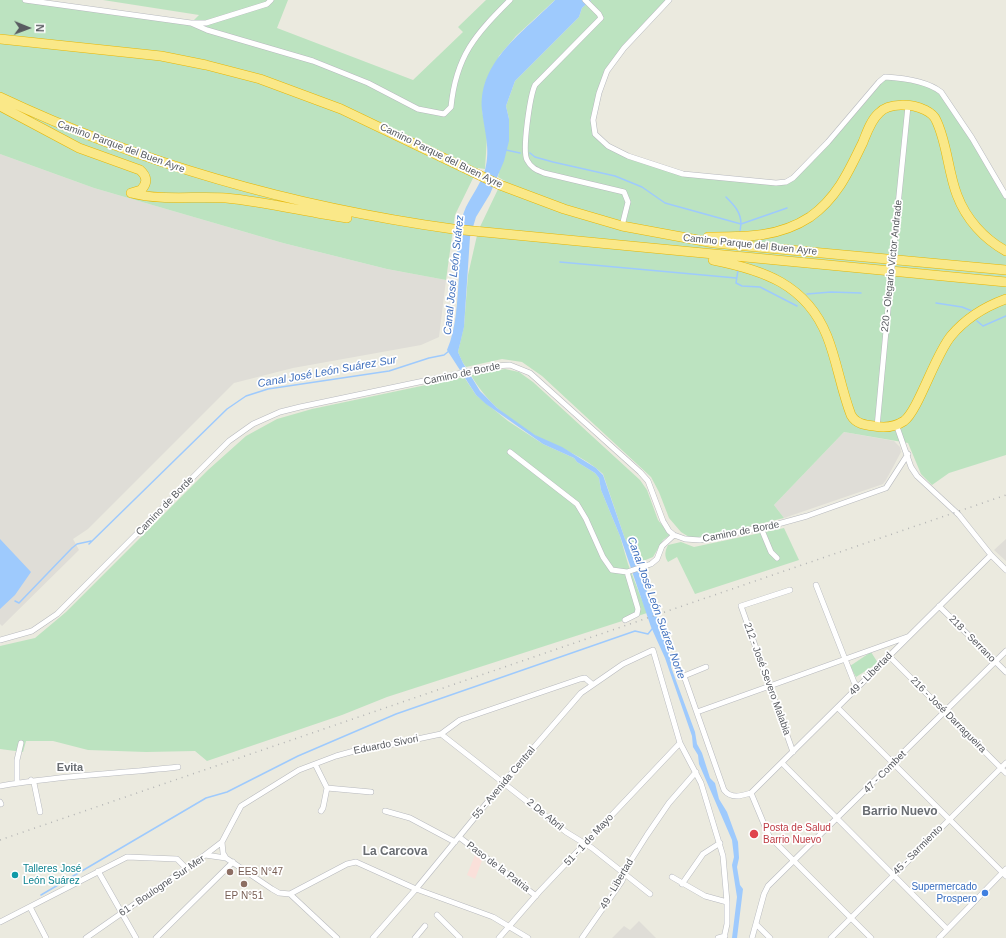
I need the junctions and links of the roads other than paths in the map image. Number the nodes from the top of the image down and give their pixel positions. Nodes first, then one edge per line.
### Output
1 (26, 0) edge
2 (271, 0) edge
3 (510, 0) edge
4 (669, 0) edge
5 (587, 2) edge
6 (191, 23) junction
7 (0, 39) edge
8 (0, 97) edge
9 (0, 106) edge
10 (908, 106) junction
11 (1006, 196) edge
12 (380, 218) junction
13 (622, 226) junction
14 (672, 236) junction
15 (1006, 251) edge
16 (675, 252) junction
17 (1006, 270) edge
18 (1006, 282) edge
19 (1006, 299) edge
20 (896, 424) junction
21 (877, 427) junction
22 (510, 452) dead end
23 (908, 454) junction
24 (760, 528) junction
25 (674, 535) junction
26 (991, 555) junction
27 (777, 558) dead end
28 (1006, 570) edge
29 (628, 572) junction
30 (816, 585) dead end
31 (790, 590) dead end
32 (939, 606) junction
33 (625, 620) dead end
34 (908, 637) junction
35 (0, 640) edge
36 (1006, 651) edge
37 (889, 656) junction
38 (845, 659) junction
39 (996, 662) junction
40 (706, 667) dead end
41 (1006, 672) edge
42 (592, 684) junction
43 (769, 686) junction
44 (858, 687) junction
45 (838, 708) junction
46 (697, 712) junction
47 (946, 712) junction
48 (441, 734) junction
49 (21, 743) dead end
50 (680, 743) junction
51 (793, 752) junction
52 (782, 763) junction
53 (895, 763) junction
54 (1006, 763) edge
55 (315, 764) junction
56 (178, 767) dead end
57 (1001, 768) junction
58 (696, 772) junction
59 (1006, 773) edge
60 (31, 780) junction
61 (17, 782) junction
62 (504, 782) junction
63 (0, 786) edge
64 (327, 788) junction
65 (372, 792) dead end
66 (750, 793) junction
67 (321, 811) dead end
68 (385, 811) dead end
69 (40, 812) dead end
70 (950, 819) junction
71 (837, 820) junction
72 (459, 837) junction
73 (222, 842) junction
74 (455, 842) junction
75 (720, 843) junction
76 (585, 844) junction
77 (206, 855) junction
78 (226, 858) junction
79 (232, 862) junction
80 (794, 862) junction
81 (186, 868) junction
82 (98, 871) junction
83 (1005, 873) edge
84 (625, 874) junction
85 (894, 875) junction
86 (672, 877) dead end
87 (682, 884) junction
88 (416, 889) junction
89 (290, 894) junction
90 (650, 894) dead end
91 (536, 896) junction
92 (727, 902) junction
93 (30, 907) junction
94 (121, 913) junction
95 (437, 915) dead end
96 (851, 918) junction
97 (0, 922) edge
98 (756, 924) junction
99 (425, 926) dead end
100 (510, 926) junction
101 (947, 929) junction
102 (724, 937) edge
103 (46, 938) edge
104 (86, 938) edge
105 (136, 938) edge
106 (156, 938) edge
107 (337, 938) edge
108 (373, 938) edge
109 (415, 938) edge
110 (460, 938) edge
111 (499, 938) edge
112 (528, 938) edge
113 (582, 938) edge
114 (718, 938) edge
115 (752, 938) edge
116 (770, 938) edge
117 (831, 938) edge
118 (871, 938) edge
119 (939, 938) edge

1 - 6 street
2 - 6 street
3 - 6 street
4 - 11 street
5 - 13 street
7 - 13 highway, Camino Parque del Buen Ayre
8 - 12 highway, Camino Parque del Buen Ayre
9 - 12 highway
10 - 14 highway
10 - 15 highway
10 - 21 street, 220 - Olegario Víctor Andrade, bridge
12 - 16 highway, Camino Parque del Buen Ayre
13 - 14 highway, Camino Parque del Buen Ayre
14 - 17 highway, Camino Parque del Buen Ayre
16 - 18 highway, Camino Parque del Buen Ayre
16 - 21 highway
19 - 20 highway
20 - 21 highway
20 - 23 street
22 - 29 street
23 - 24 street, Camino de Borde
23 - 26 street
24 - 25 street, Camino de Borde
24 - 27 street
25 - 29 street
25 - 35 street, Camino de Borde
26 - 28 street
26 - 32 street, 49 - Libertad
29 - 33 street
30 - 38 street
31 - 43 street, 212 - José Severo Malabia
32 - 34 street, 49 - Libertad
32 - 39 street, 218 - Serrano
34 - 37 street, 49 - Libertad
34 - 38 street
36 - 39 street, 47 - Combet
37 - 44 street, 49 - Libertad
37 - 47 street, 216 - José Darragueira
38 - 43 street
38 - 44 street
39 - 41 street, 218 - Serrano
39 - 47 street, 47 - Combet
40 - 46 street
42 - 48 street, Eduardo Sivori
42 - 50 street, 55 - Avenida Central
42 - 62 street, 55 - Avenida Central
43 - 46 street
43 - 51 street, 212 - José Severo Malabia
44 - 45 street, 49 - Libertad
45 - 51 street, 49 - Libertad
45 - 53 street
46 - 66 street
47 - 53 street, 47 - Combet
47 - 57 street, 216 - José Darragueira
48 - 55 street, Eduardo Sivori
48 - 62 street, 2 De Abril
49 - 61 street
50 - 58 street
50 - 76 street, 51 - 1 de Mayo
51 - 52 street, 49 - Libertad
52 - 66 street, 49 - Libertad
52 - 71 street
53 - 70 street
53 - 71 street, 47 - Combet
54 - 57 street, 45 - Sarmiento
55 - 64 street
55 - 73 street, Eduardo Sivori
56 - 60 street
57 - 59 street, 216 - José Darragueira
57 - 70 street, 45 - Sarmiento
58 - 75 street
58 - 84 street, 49 - Libertad
60 - 61 street
60 - 69 street
61 - 63 street
62 - 72 street, 55 - Avenida Central
62 - 76 street, 2 De Abril
64 - 65 street
64 - 67 street
66 - 80 street
68 - 74 street, Paso de la Patria
70 - 83 street
70 - 85 street, 45 - Sarmiento
71 - 80 street, 47 - Combet
71 - 85 street
72 - 74 street, 55 - Avenida Central
72 - 91 street, Paso de la Patria
73 - 77 street, Eduardo Sivori
73 - 78 street
74 - 88 street, 55 - Avenida Central
75 - 87 street
75 - 92 street
76 - 84 street, 2 De Abril
76 - 91 street, 51 - 1 de Mayo
77 - 78 street, 61 - Boulogne Sur Mer
77 - 81 street, 61 - Boulogne Sur Mer
78 - 79 street, 61 - Boulogne Sur Mer
79 - 89 street, 61 - Boulogne Sur Mer
79 - 106 street
80 - 96 street
80 - 98 street, 47 - Combet
81 - 82 street
81 - 94 street, 61 - Boulogne Sur Mer
82 - 93 street
82 - 94 street
83 - 101 street
84 - 90 street, 2 De Abril
84 - 113 street, 49 - Libertad
85 - 96 street, 45 - Sarmiento
85 - 101 street
86 - 87 street
87 - 92 street
88 - 89 street
88 - 100 street
88 - 108 street, 55 - Avenida Central
89 - 107 street, 61 - Boulogne Sur Mer
91 - 100 street, 51 - 1 de Mayo
92 - 102 street
93 - 97 street
93 - 103 street
94 - 104 street, 61 - Boulogne Sur Mer
94 - 105 street
95 - 110 street
96 - 117 street, 45 - Sarmiento
96 - 118 street
98 - 115 street, 47 - Combet
98 - 116 street
99 - 109 street
100 - 111 street, 51 - 1 de Mayo
100 - 112 street
101 - 119 street
102 - 114 street

